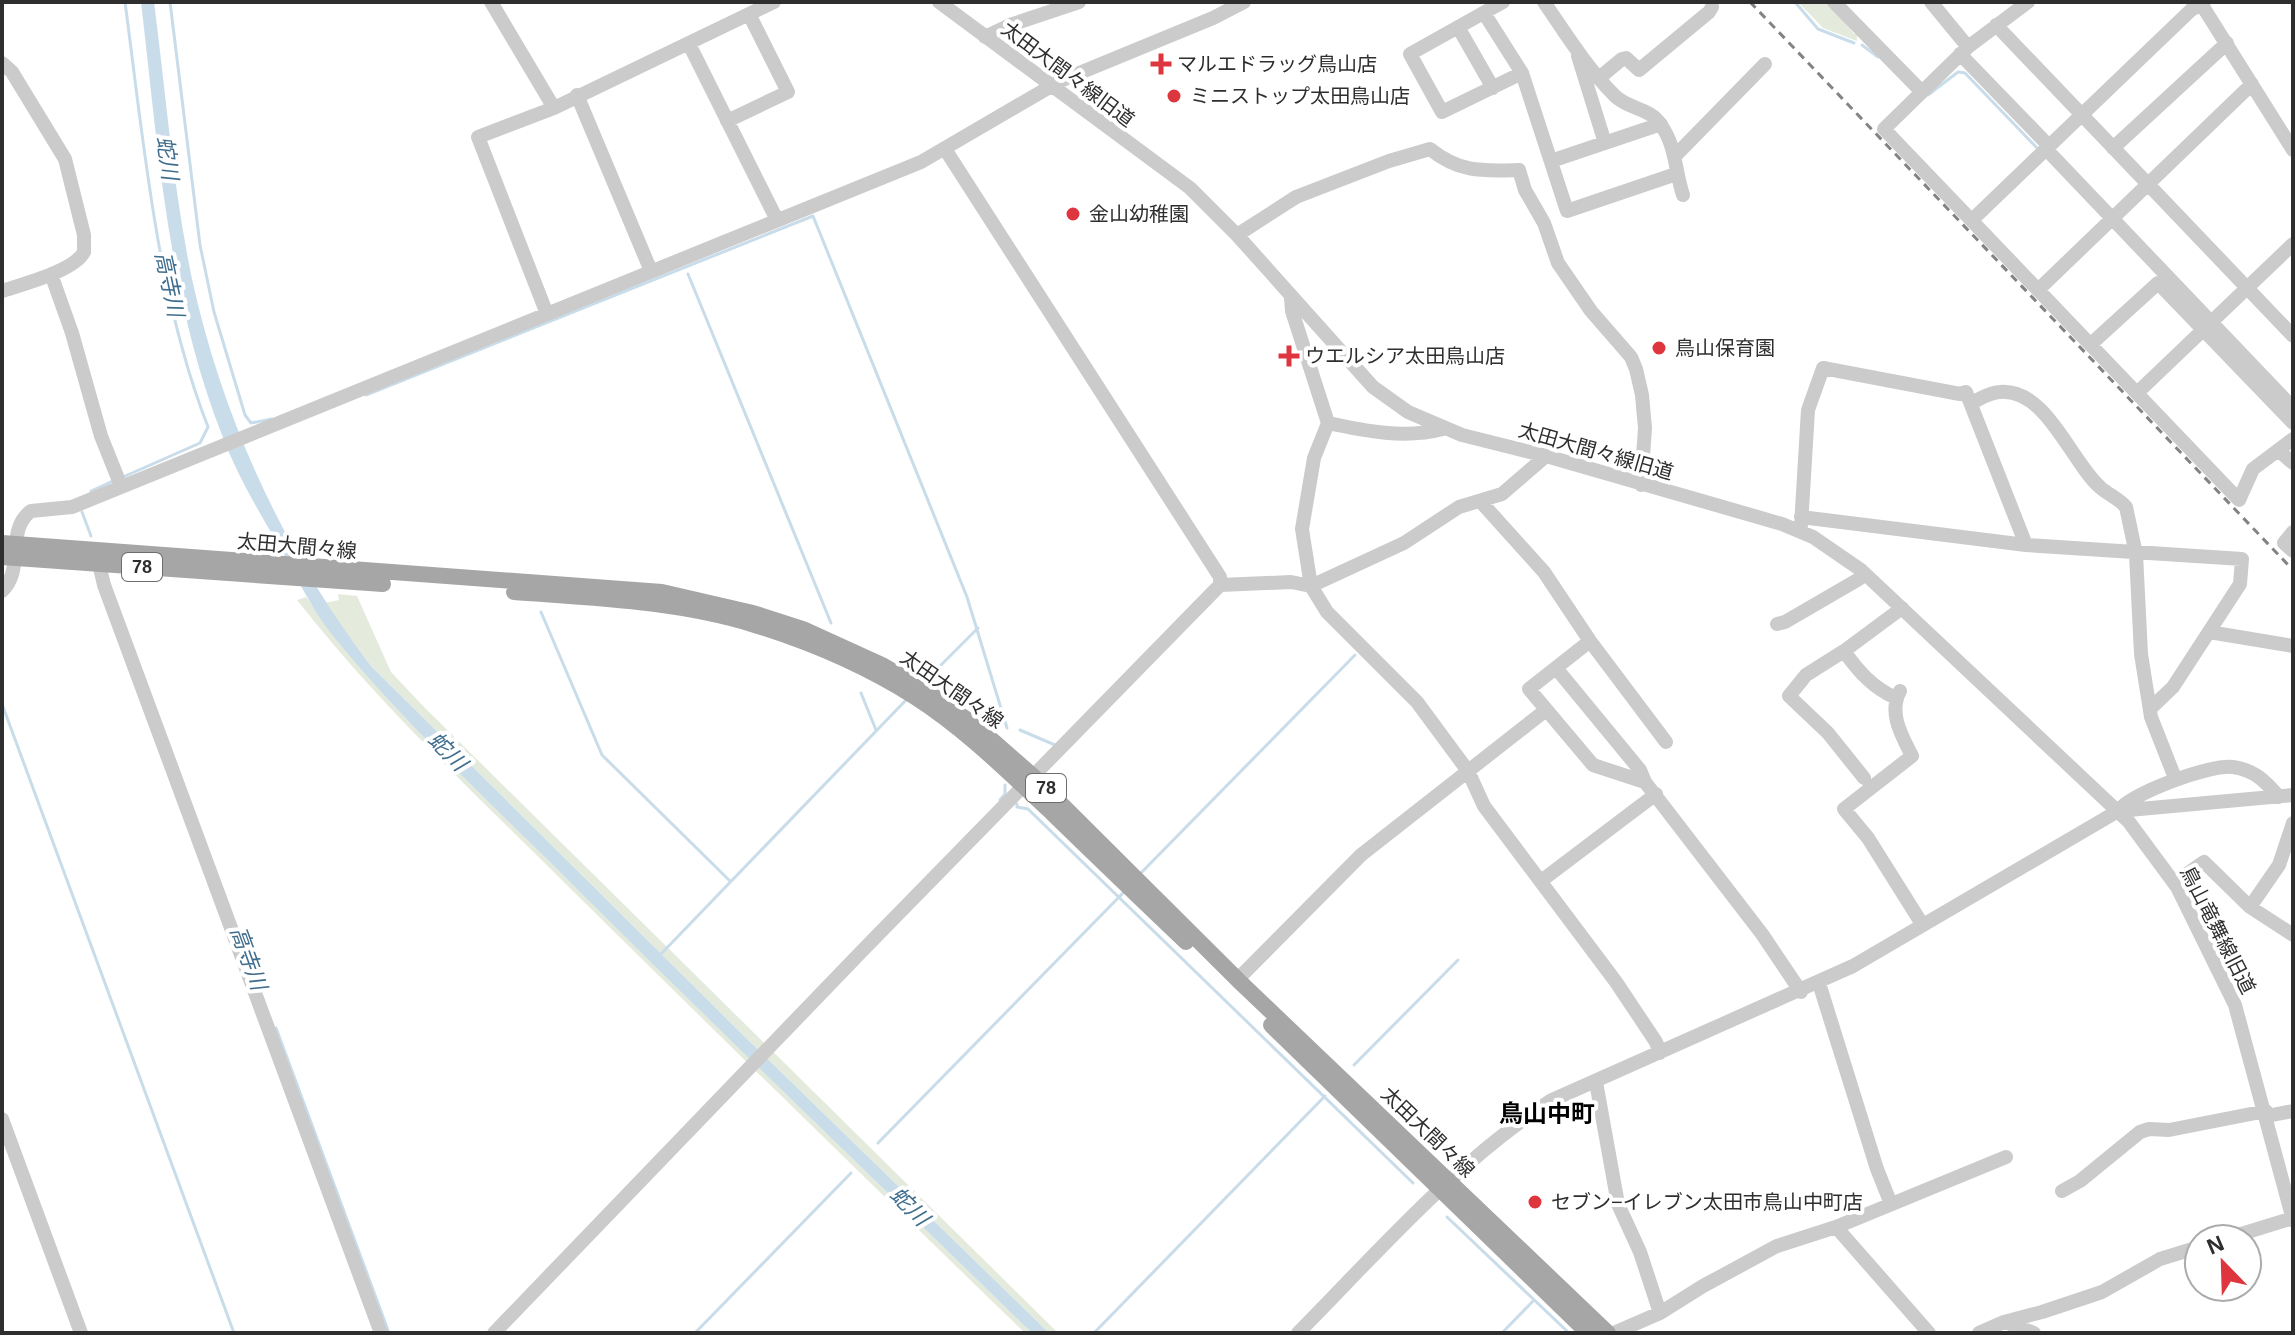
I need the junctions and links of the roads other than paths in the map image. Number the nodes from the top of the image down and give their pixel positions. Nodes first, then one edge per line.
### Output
1 (491, 2) edge
2 (774, 2) edge
3 (939, 2) edge
4 (1079, 2) edge
5 (1244, 2) edge
6 (1503, 2) edge
7 (1544, 2) edge
8 (1834, 2) edge
9 (1931, 2) edge
10 (2028, 2) edge
11 (2202, 3) edge
12 (1712, 7) dead end
13 (1484, 13) junction
14 (749, 14) junction
15 (1996, 25) junction
16 (1458, 27) junction
17 (985, 37) junction
18 (2227, 43) junction
19 (689, 44) junction
20 (1964, 50) junction
21 (1577, 51) junction
22 (2, 63) edge
23 (1765, 64) dead end
24 (1522, 73) junction
25 (1599, 78) junction
26 (2252, 84) junction
27 (1051, 86) junction
28 (1493, 88) junction
29 (1922, 92) junction
30 (577, 95) junction
31 (554, 108) junction
32 (2081, 114) junction
33 (727, 121) junction
34 (1661, 124) junction
35 (1605, 143) junction
36 (2047, 148) junction
37 (2113, 148) junction
38 (945, 149) junction
39 (2293, 150) edge
40 (1676, 155) junction
41 (1551, 161) junction
42 (1676, 174) junction
43 (2148, 184) junction
44 (1683, 195) dead end
45 (2112, 219) junction
46 (777, 220) junction
47 (1972, 220) junction
48 (1237, 235) junction
49 (2293, 244) edge
50 (651, 271) junction
51 (51, 274) junction
52 (2247, 288) junction
53 (2038, 290) junction
54 (2, 291) edge
55 (1291, 298) junction
56 (547, 314) junction
57 (2206, 327) junction
58 (2293, 336) edge
59 (2091, 344) junction
60 (2137, 393) junction
61 (1971, 403) junction
62 (2293, 408) edge
63 (1328, 423) junction
64 (2293, 423) edge
65 (1443, 429) junction
66 (2293, 439) edge
67 (2278, 450) junction
68 (1546, 456) junction
69 (2293, 463) edge
70 (1641, 485) junction
71 (121, 486) junction
72 (1481, 502) junction
73 (1801, 524) junction
74 (2293, 532) edge
75 (2026, 545) junction
76 (9, 551) edge
77 (2293, 551) edge
78 (2136, 554) junction
79 (99, 564) junction
80 (279, 570) junction
81 (1864, 573) junction
82 (1220, 585) junction
83 (1311, 586) junction
84 (2, 591) edge
85 (1902, 608) junction
86 (1777, 624) dead end
87 (2209, 632) junction
88 (1590, 641) junction
89 (2293, 646) edge
90 (1844, 651) junction
91 (1556, 668) junction
92 (2150, 709) junction
93 (1546, 710) junction
94 (1666, 742) dead end
95 (1468, 771) junction
96 (1864, 778) dead end
97 (2175, 778) junction
98 (1028, 781) junction
99 (1645, 782) junction
100 (1656, 794) junction
101 (2286, 796) edge
102 (2118, 811) junction
103 (2293, 823) edge
104 (1541, 881) junction
105 (2174, 883) junction
106 (2250, 907) junction
107 (1922, 924) junction
108 (2293, 935) edge
109 (1238, 979) junction
110 (1819, 983) junction
111 (1801, 992) junction
112 (1660, 1053) junction
113 (1596, 1082) junction
114 (2293, 1111) edge
115 (2266, 1113) junction
116 (2, 1119) edge
117 (2006, 1157) dead end
118 (1444, 1185) junction
119 (2062, 1191) dead end
120 (1891, 1204) junction
121 (2293, 1219) edge
122 (1836, 1227) junction
123 (2263, 1228) edge
124 (2183, 1252) edge
125 (1660, 1313) junction
126 (2004, 1322) junction
127 (81, 1333) edge
128 (381, 1333) edge
129 (494, 1333) edge
130 (1298, 1333) edge
131 (1588, 1333) edge
132 (1611, 1333) edge
133 (1929, 1333) edge
134 (1979, 1333) edge
135 (2034, 1333) edge

1 - 31 street
2 - 14 street
3 - 17 street, 太田大間々線旧道
4 - 17 street
5 - 27 street
6 - 13 street
7 - 21 street
8 - 29 street
9 - 20 street
10 - 15 street
11 - 18 street
11 - 32 street
12 - 25 street
13 - 16 street
13 - 24 street
14 - 19 street
14 - 33 street
15 - 20 street
15 - 32 street
16 - 28 street
16 - 28 street
17 - 27 street, 太田大間々線旧道
18 - 26 street
18 - 37 street
19 - 30 street
19 - 33 street
20 - 29 street
20 - 36 street
21 - 25 street
21 - 35 street
22 - 51 street
23 - 40 street
24 - 28 street
24 - 41 street
25 - 34 street
26 - 39 street
26 - 43 street
27 - 38 street
27 - 48 street, 太田大間々線旧道
29 - 47 street
30 - 31 street
30 - 50 street
31 - 56 street
32 - 36 street
32 - 37 street
33 - 46 street
34 - 35 street
34 - 40 street
35 - 41 street
36 - 45 street
36 - 47 street
37 - 43 street
38 - 46 street
38 - 82 street
40 - 42 street
41 - 42 street
42 - 44 street
43 - 45 street
43 - 52 street
45 - 53 street
45 - 57 street
46 - 50 street
47 - 53 street
48 - 55 street, 太田大間々線旧道
48 - 70 street
49 - 52 street
50 - 56 street
51 - 54 street
51 - 71 street
52 - 57 street
52 - 58 street
53 - 59 street
55 - 63 street
55 - 65 street, 太田大間々線旧道
56 - 71 street
57 - 59 street
57 - 60 street
57 - 62 street
57 - 64 street
59 - 60 street
60 - 67 street
61 - 73 street
61 - 75 street
61 - 78 street
63 - 65 street
63 - 83 street
65 - 68 street, 太田大間々線旧道
66 - 67 street
67 - 69 street
68 - 70 street, 太田大間々線旧道
68 - 72 street
70 - 73 street, 太田大間々線旧道
71 - 76 street
72 - 83 street
72 - 88 street
73 - 75 street
73 - 81 street, 太田大間々線旧道
74 - 77 street
75 - 78 street
76 - 79 main road, 太田大間々線 / 78
76 - 80 main road, 太田大間々線 / 78
76 - 84 street
78 - 87 street
78 - 92 street
79 - 80 main road, 太田大間々線 / 78
79 - 128 street
80 - 98 main road, 太田大間々線 / 78
81 - 85 street, 太田大間々線旧道
81 - 86 street
82 - 83 street
82 - 98 street
83 - 95 street
85 - 90 street
85 - 102 street, 太田大間々線旧道
87 - 89 street
87 - 92 street
88 - 91 street
88 - 94 street
90 - 96 street
90 - 107 street
91 - 93 street
91 - 99 street
92 - 97 street
93 - 95 street
93 - 99 street
95 - 104 street
95 - 109 street
97 - 101 street
97 - 102 street
98 - 109 main road, 太田大間々線 / 78
98 - 118 main road, 太田大間々線 / 78
98 - 129 street
99 - 100 street
100 - 104 street
100 - 111 street
101 - 102 street
102 - 105 street, 鳥山竜舞線旧道
102 - 107 street
103 - 106 street
104 - 112 street
105 - 106 street
105 - 115 street, 鳥山竜舞線旧道
106 - 108 street
107 - 110 street
109 - 118 main road, 太田大間々線 / 78
110 - 111 street
110 - 120 street
111 - 112 street
112 - 113 street
113 - 118 street
113 - 125 street
114 - 115 street
115 - 119 street
115 - 121 street, 鳥山竜舞線旧道
116 - 127 street
117 - 120 street
118 - 130 street
118 - 131 main road, 太田大間々線 / 78
118 - 132 main road, 太田大間々線 / 78
120 - 122 street
121 - 123 street
122 - 125 street
122 - 133 street
124 - 126 street
125 - 132 street
126 - 134 street
126 - 135 street

